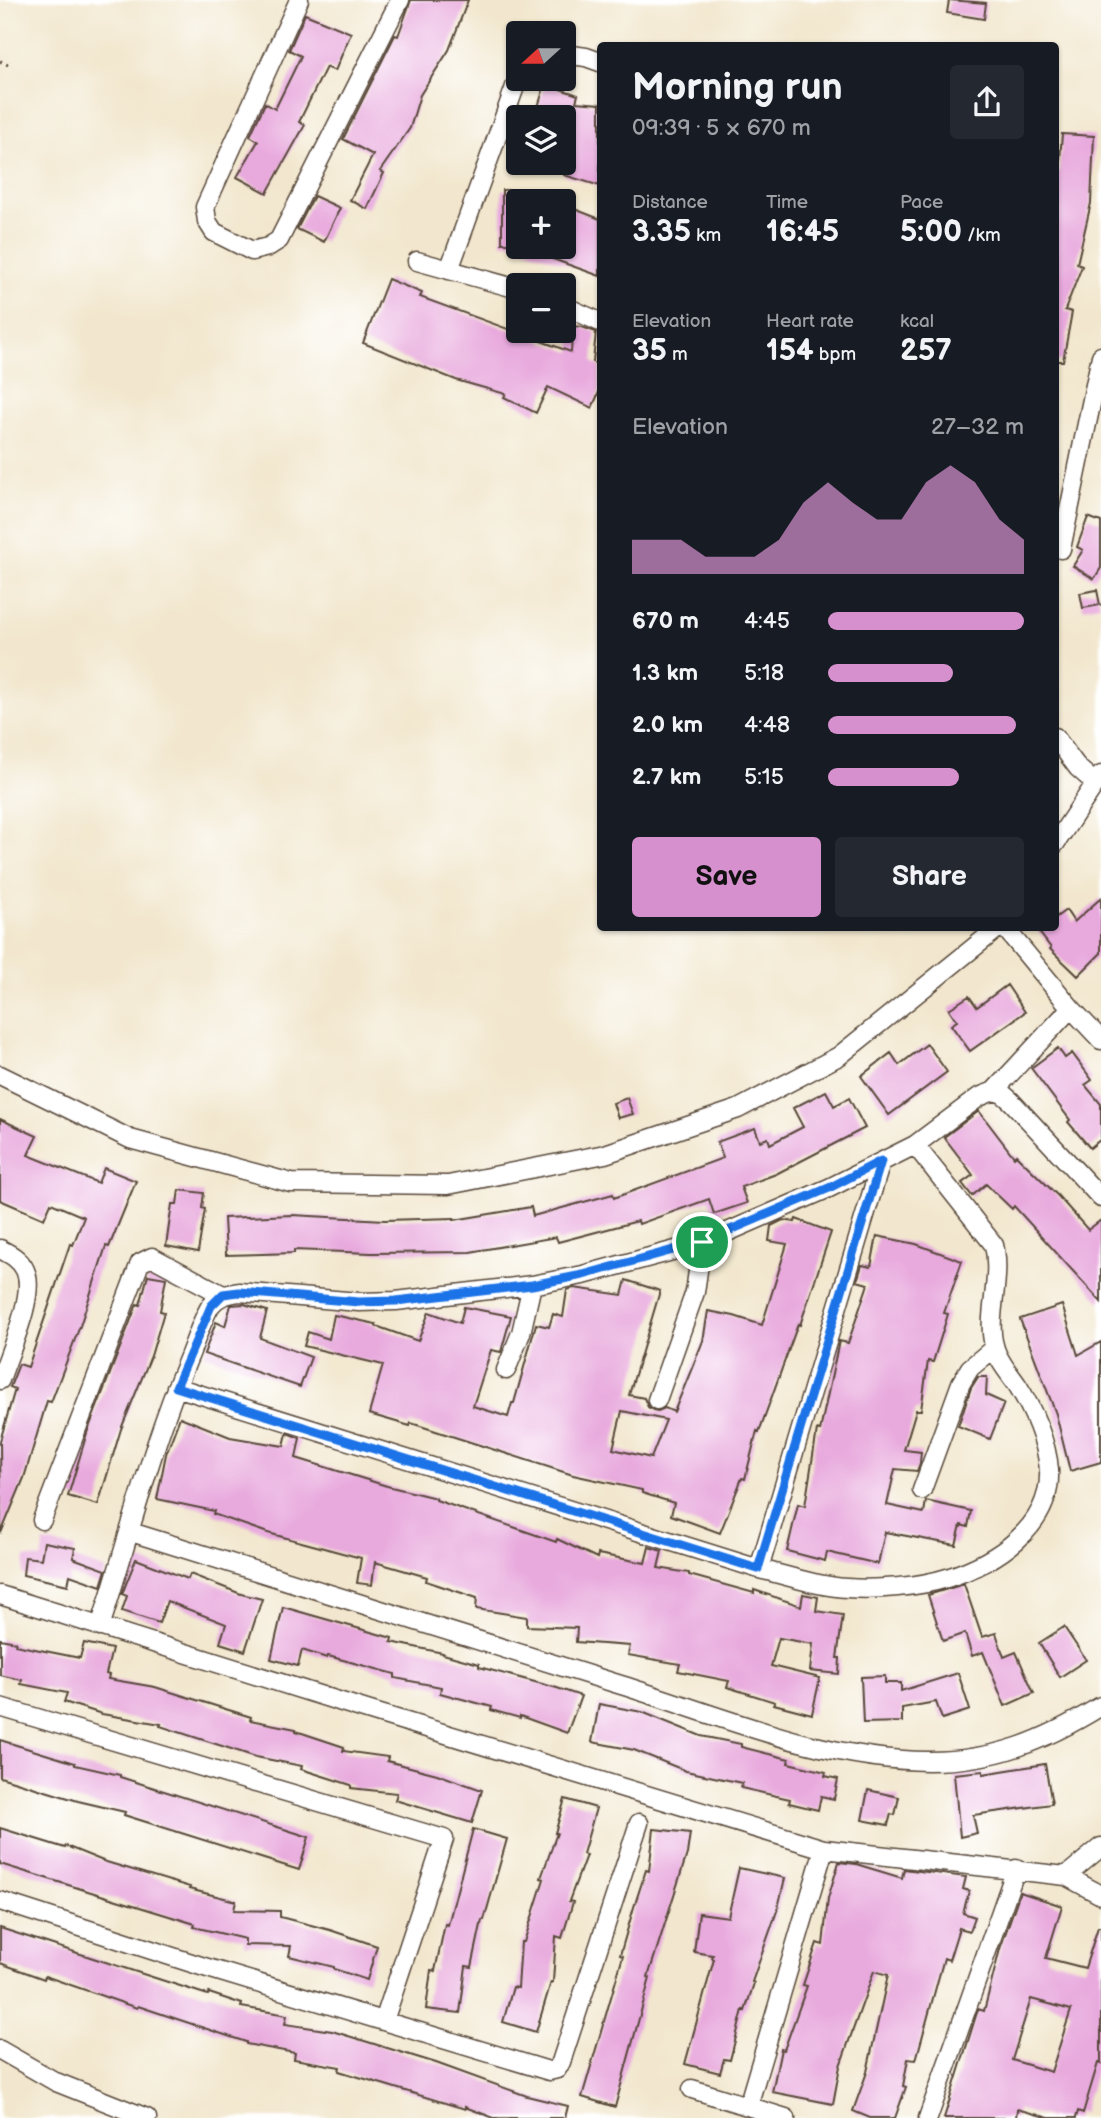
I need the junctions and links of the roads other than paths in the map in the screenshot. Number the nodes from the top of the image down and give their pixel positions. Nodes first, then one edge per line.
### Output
1 (299, 0) edge
2 (400, 0) edge
3 (576, 56) edge
4 (597, 61) edge
5 (513, 91) edge
6 (417, 261) dead end
7 (449, 270) junction
8 (506, 286) edge
9 (576, 311) edge
10 (597, 321) edge
11 (1101, 356) edge
12 (1061, 549) dead end
13 (1059, 742) edge
14 (1098, 779) edge
15 (1059, 838) edge
16 (994, 931) edge
17 (1007, 931) edge
18 (1071, 1008) junction
19 (1101, 1040) edge
20 (0, 1075) edge
21 (994, 1091) junction
22 (915, 1145) junction
23 (881, 1161) junction
24 (1101, 1198) edge
25 (702, 1242) junction
26 (0, 1249) edge
27 (532, 1285) junction
28 (223, 1294) junction
29 (994, 1348) junction
30 (506, 1370) dead end
31 (0, 1380) edge
32 (176, 1387) junction
33 (657, 1400) dead end
34 (922, 1490) dead end
35 (42, 1520) dead end
36 (131, 1532) junction
37 (758, 1569) junction
38 (0, 1595) edge
39 (100, 1628) junction
40 (1101, 1706) edge
41 (0, 1707) edge
42 (639, 1823) dead end
43 (1101, 1847) edge
44 (824, 1849) junction
45 (1016, 1869) junction
46 (1066, 1876) junction
47 (1101, 1895) edge
48 (0, 1901) edge
49 (384, 2021) junction
50 (0, 2050) edge
51 (692, 2089) dead end
52 (748, 2106) junction
53 (147, 2118) edge
54 (786, 2118) edge
55 (928, 2118) edge

1 - 2 street
3 - 4 street
5 - 7 street
6 - 7 street
7 - 8 street
9 - 10 street
11 - 12 street
13 - 14 street
14 - 15 street
16 - 20 street
17 - 18 street
18 - 19 street
18 - 21 street
21 - 22 street
21 - 24 street
22 - 23 street
22 - 29 street
23 - 25 street
23 - 37 street
25 - 27 street
25 - 33 street
26 - 31 street
27 - 28 street
27 - 30 street
28 - 32 street
28 - 35 street
29 - 34 street
29 - 37 street
32 - 36 street
32 - 37 street
36 - 39 street
36 - 40 street
38 - 39 street
39 - 44 street
41 - 49 street
42 - 49 street
43 - 46 street
44 - 45 street
44 - 52 street
45 - 46 street
45 - 55 street
46 - 47 street
48 - 49 street
50 - 53 street
51 - 52 street
52 - 54 street

